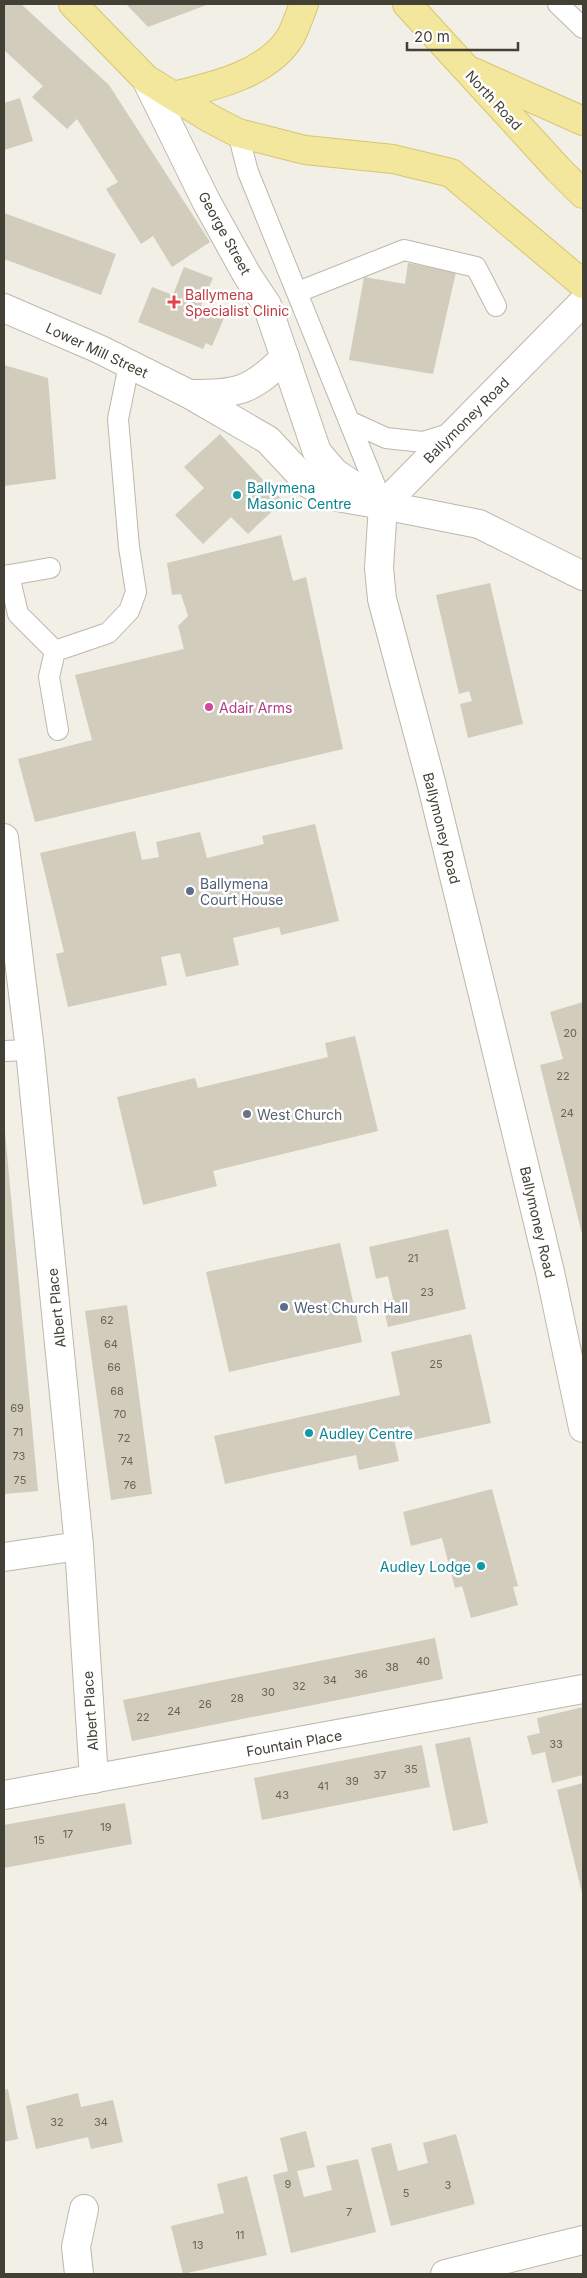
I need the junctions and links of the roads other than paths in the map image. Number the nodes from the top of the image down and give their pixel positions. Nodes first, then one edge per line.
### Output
1 (73, 4) edge
2 (304, 4) edge
3 (407, 4) edge
4 (558, 4) edge
5 (583, 28) edge
6 (463, 67) junction
7 (146, 79) junction
8 (173, 96) junction
9 (577, 114) edge
10 (238, 133) junction
11 (583, 194) edge
12 (583, 284) edge
13 (298, 292) junction
14 (583, 302) edge
15 (496, 306) dead end
16 (4, 308) edge
17 (285, 357) junction
18 (129, 365) junction
19 (189, 394) junction
20 (351, 422) junction
21 (454, 432) junction
22 (382, 505) junction
23 (50, 568) dead end
24 (7, 575) edge
25 (583, 576) edge
26 (55, 650) junction
27 (58, 730) dead end
28 (4, 838) edge
29 (30, 1050) junction
30 (4, 1051) edge
31 (575, 1352) edge
32 (583, 1428) edge
33 (79, 1546) junction
34 (4, 1557) edge
35 (583, 1689) edge
36 (94, 1779) junction
37 (4, 1795) edge
38 (84, 2209) dead end
39 (583, 2240) edge
40 (79, 2274) edge
41 (444, 2274) edge

1 - 7 main road
2 - 8 main road
3 - 6 main road, North Road
4 - 5 lane
6 - 9 main road
6 - 11 main road, North Road
7 - 8 main road
7 - 17 street, George Street
8 - 10 main road
10 - 12 main road
10 - 13 lane
13 - 15 lane
13 - 20 lane
14 - 21 street, Ballymoney Road
16 - 18 street, Lower Mill Street
17 - 19 street, Lower Mill Street
17 - 22 street, George Street
18 - 19 street, Lower Mill Street
18 - 26 lane
19 - 22 street, Lower Mill Street
20 - 21 lane
20 - 22 lane
21 - 22 street, Ballymoney Road
22 - 25 street, Lower Mill Street
22 - 31 street, Ballymoney Road
23 - 24 lane
24 - 26 lane
26 - 27 lane
28 - 29 street, Albert Place
29 - 30 lane
29 - 33 street, Albert Place
31 - 32 street, Ballymoney Road
33 - 34 street
33 - 36 street, Albert Place
35 - 36 street, Fountain Place
36 - 37 street, Fountain Place
38 - 40 street
39 - 41 street

